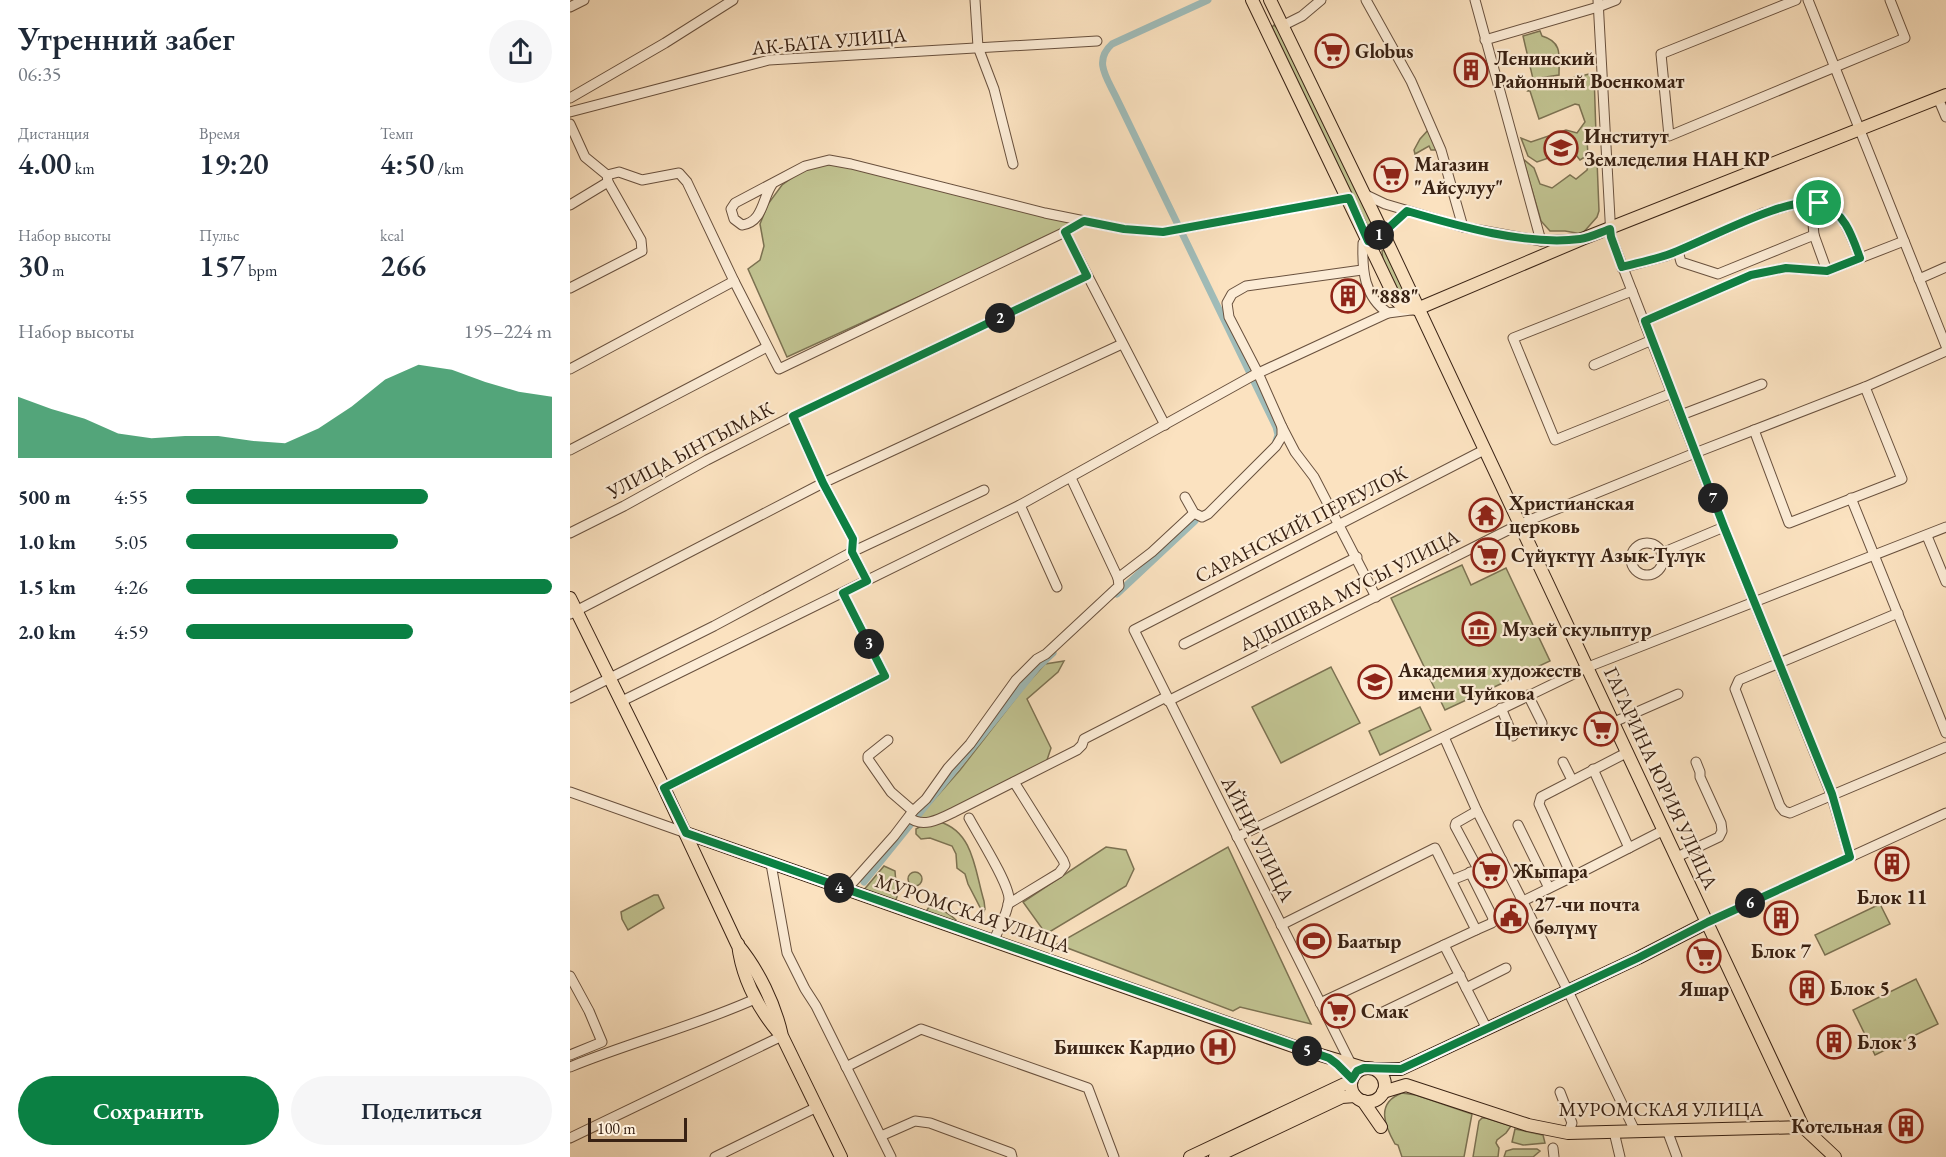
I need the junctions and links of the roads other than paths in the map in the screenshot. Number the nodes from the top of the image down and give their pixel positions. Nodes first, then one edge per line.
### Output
1 (584, 0) edge
2 (733, 0) edge
3 (975, 0) edge
4 (1252, 0) edge
5 (1270, 0) edge
6 (1322, 0) edge
7 (1366, 0) edge
8 (1475, 0) edge
9 (1616, 0) edge
10 (1796, 0) edge
11 (1808, 0) edge
12 (1890, 0) edge
13 (1598, 4) edge
14 (570, 7) edge
15 (1282, 26) junction
16 (1485, 40) junction
17 (1097, 41) dead end
18 (978, 46) junction
19 (1834, 67) junction
20 (1942, 97) edge
21 (570, 98) edge
22 (570, 112) edge
23 (1946, 117) edge
24 (570, 124) edge
25 (1859, 130) junction
26 (1013, 164) dead end
27 (608, 178) junction
28 (774, 183) junction
29 (1364, 194) junction
30 (1349, 198) junction
31 (1807, 201) junction
32 (570, 205) edge
33 (1407, 211) junction
34 (1084, 221) junction
35 (1463, 227) junction
36 (1610, 229) junction
37 (1065, 232) junction
38 (1383, 233) junction
39 (1814, 235) junction
40 (1582, 239) junction
41 (1368, 241) junction
42 (1541, 241) junction
43 (1904, 241) junction
44 (1678, 251) junction
45 (1860, 258) junction
46 (1622, 267) junction
47 (1946, 267) edge
48 (1362, 270) junction
49 (1827, 271) junction
50 (1087, 276) junction
51 (1919, 279) junction
52 (734, 281) junction
53 (570, 288) edge
54 (1632, 291) junction
55 (1418, 309) junction
56 (1388, 313) junction
57 (1645, 321) junction
58 (1652, 340) junction
59 (1122, 344) junction
60 (1946, 346) edge
61 (767, 347) junction
62 (1946, 351) edge
63 (1594, 364) dead end
64 (570, 369) edge
65 (1254, 375) junction
66 (1762, 384) dead end
67 (1865, 387) junction
68 (1672, 393) junction
69 (793, 416) junction
70 (1681, 416) junction
71 (1165, 425) junction
72 (1282, 427) junction
73 (1754, 430) junction
74 (570, 450) edge
75 (1484, 450) junction
76 (1695, 453) junction
77 (1071, 478) junction
78 (823, 483) junction
79 (984, 490) dead end
80 (1185, 497) dead end
81 (1851, 498) junction
82 (1020, 506) junction
83 (1194, 513) junction
84 (1339, 524) junction
85 (1520, 524) junction
86 (1724, 527) junction
87 (1946, 527) edge
88 (570, 533) edge
89 (1927, 536) junction
90 (852, 552) junction
91 (1662, 553) dead end
92 (1874, 555) junction
93 (1357, 557) junction
94 (1119, 578) junction
95 (867, 581) junction
96 (1946, 582) edge
97 (1058, 587) dead end
98 (843, 593) junction
99 (1376, 597) junction
100 (570, 598) edge
101 (1755, 603) junction
102 (573, 612) edge
103 (1898, 613) junction
104 (1134, 630) joint
105 (1184, 644) dead end
106 (1779, 662) junction
107 (1588, 667) junction
108 (610, 678) junction
109 (1678, 694) dead end
110 (1528, 695) junction
111 (570, 698) edge
112 (1167, 699) junction
113 (621, 701) junction
114 (1500, 708) junction
115 (1944, 721) edge
116 (1614, 722) junction
117 (1542, 723) dead end
118 (1946, 733) edge
119 (1513, 736) dead end
120 (1443, 737) junction
121 (888, 740) dead end
122 (1946, 747) edge
123 (1628, 752) junction
124 (1563, 762) dead end
125 (1696, 762) dead end
126 (1593, 770) junction
127 (1572, 780) junction
128 (1014, 782) junction
129 (664, 788) junction
130 (570, 792) edge
131 (1832, 794) junction
132 (1477, 811) junction
133 (1946, 813) edge
134 (912, 818) junction
135 (969, 818) dead end
136 (1518, 825) dead end
137 (1664, 830) junction
138 (686, 833) junction
139 (1237, 837) junction
140 (1629, 848) junction
141 (1677, 857) junction
142 (1850, 857) junction
143 (1502, 860) junction
144 (771, 864) junction
145 (1474, 870) junction
146 (1572, 877) junction
147 (1452, 880) junction
148 (1549, 888) junction
149 (846, 890) junction
150 (1522, 901) junction
151 (1008, 904) junction
152 (1708, 922) junction
153 (1281, 925) junction
154 (1476, 930) junction
155 (994, 940) junction
156 (737, 944) junction
157 (1444, 945) junction
158 (1506, 968) dead end
159 (1460, 975) junction
160 (570, 976) edge
161 (1466, 988) junction
162 (1568, 990) junction
163 (755, 999) junction
164 (1320, 1003) junction
165 (1383, 1012) dead end
166 (1487, 1029) junction
167 (782, 1036) junction
168 (570, 1055) edge
169 (1329, 1058) junction
170 (1350, 1064) junction
171 (570, 1067) edge
172 (846, 1067) junction
173 (1370, 1068) junction
174 (1401, 1069) junction
175 (1352, 1080) junction
176 (1406, 1085) junction
177 (1560, 1092) dead end
178 (1382, 1095) junction
179 (1359, 1098) junction
180 (817, 1107) junction
181 (1803, 1127) junction
182 (1667, 1130) junction
183 (1635, 1131) junction
184 (1614, 1132) junction
185 (1568, 1133) junction
186 (881, 1137) junction
187 (570, 1138) edge
188 (715, 1157) edge
189 (841, 1157) edge
190 (891, 1157) edge
191 (1012, 1157) edge
192 (1114, 1157) edge
193 (1190, 1157) edge
194 (1215, 1157) edge
195 (1620, 1157) edge
196 (1677, 1157) edge
197 (1835, 1157) edge

1 - 14 street
2 - 21 street
3 - 18 street
4 - 30 main road
5 - 15 main road, ГАГАРИНА ЮРИЯ УЛИЦА
6 - 15 street
7 - 35 street
8 - 16 street
9 - 13 street
10 - 19 street
11 - 19 street
12 - 19 street
13 - 16 street
13 - 36 street
15 - 29 main road, ГАГАРИНА ЮРИЯ УЛИЦА
16 - 42 street
17 - 18 street, АК-БАТА УЛИЦА
18 - 22 street, АК-БАТА УЛИЦА
18 - 26 street
19 - 25 street
20 - 23 street
20 - 25 main road
24 - 27 street
25 - 36 main road
25 - 43 street
27 - 32 street
27 - 52 street
27 - 53 street
28 - 28 street
28 - 34 street
29 - 33 street
29 - 38 main road, ГАГАРИНА ЮРИЯ УЛИЦА
30 - 34 street
30 - 41 main road
31 - 39 street
31 - 44 street
31 - 45 street
33 - 35 street
33 - 38 street
34 - 37 street
35 - 42 street
36 - 40 main road
36 - 46 street
37 - 50 street
37 - 61 street
38 - 41 main road
38 - 55 main road, ГАГАРИНА ЮРИЯ УЛИЦА
39 - 44 street
39 - 49 street
40 - 42 street
40 - 55 main road
41 - 48 street
41 - 55 main road
43 - 45 street
43 - 51 street
44 - 46 street
45 - 49 street
46 - 54 street
47 - 51 street
48 - 56 street
48 - 65 street
49 - 57 street
50 - 59 street
50 - 69 street, УЛИЦА ЫНТЫМАК
51 - 60 street
52 - 61 street
52 - 64 street
54 - 57 street
54 - 68 street
55 - 56 street
55 - 75 main road, ГАГАРИНА ЮРИЯ УЛИЦА
56 - 65 street
57 - 58 street
58 - 63 street
58 - 68 street
59 - 71 street
59 - 78 street
61 - 74 street
62 - 67 street, АДЫШЕВА МУСЫ УЛИЦА
65 - 71 street
65 - 72 street
66 - 70 street
67 - 73 street, АДЫШЕВА МУСЫ УЛИЦА
67 - 81 street
68 - 70 street
69 - 78 street
69 - 88 street, УЛИЦА ЫНТЫМАК
70 - 76 street
71 - 77 street
72 - 83 street
72 - 84 street
73 - 76 street, АДЫШЕВА МУСЫ УЛИЦА
73 - 81 street
75 - 84 street, САРАНСКИЙ ПЕРЕУЛОК
75 - 85 main road, ГАГАРИНА ЮРИЯ УЛИЦА
76 - 85 street, АДЫШЕВА МУСЫ УЛИЦА
76 - 86 street
77 - 82 street
77 - 94 street
78 - 90 street
78 - 102 street
79 - 90 street
80 - 83 street
81 - 92 street
82 - 95 street
82 - 97 street
83 - 94 street
84 - 93 street
84 - 104 street, САРАНСКИЙ ПЕРЕУЛОК
85 - 99 street, АДЫШЕВА МУСЫ УЛИЦА
85 - 107 main road, ГАГАРИНА ЮРИЯ УЛИЦА
86 - 91 street
86 - 101 street
87 - 89 street
89 - 92 street
89 - 96 street
90 - 95 street
90 - 108 street
92 - 101 street
92 - 103 street
93 - 99 street
93 - 105 street, АДЫШЕВА МУСЫ УЛИЦА
94 - 134 street
95 - 98 street
98 - 113 street
98 - 129 street
99 - 112 street, АДЫШЕВА МУСЫ УЛИЦА
100 - 102 main road
101 - 106 street
101 - 107 street
102 - 108 main road
103 - 106 street
103 - 115 street
104 - 112 street, АЙНИ УЛИЦА
106 - 131 street
106 - 131 street
107 - 110 street
107 - 116 main road, ГАГАРИНА ЮРИЯ УЛИЦА
108 - 111 street
108 - 113 main road
109 - 116 street
110 - 114 street
110 - 117 street
112 - 128 street, АДЫШЕВА МУСЫ УЛИЦА
112 - 139 street, АЙНИ УЛИЦА
113 - 129 main road
114 - 119 street
114 - 120 street
115 - 118 street
116 - 123 main road, ГАГАРИНА ЮРИЯ УЛИЦА
120 - 132 street
120 - 139 street
121 - 134 street
122 - 131 street
123 - 126 street
123 - 137 main road, ГАГАРИНА ЮРИЯ УЛИЦА
124 - 127 street
125 - 141 street
126 - 127 street
126 - 140 street
127 - 146 street
128 - 134 street, АДЫШЕВА МУСЫ УЛИЦА
128 - 151 street
129 - 138 main road
130 - 138 street, МУРОМСКАЯ УЛИЦА
131 - 142 street
132 - 143 street
132 - 145 street
133 - 142 street
134 - 149 street
135 - 151 street
136 - 148 street
137 - 140 street
137 - 141 main road, ГАГАРИНА ЮРИЯ УЛИЦА
138 - 144 main road, МУРОМСКАЯ УЛИЦА
138 - 156 main road
139 - 153 street, АЙНИ УЛИЦА
140 - 146 street
141 - 152 main road, ГАГАРИНА ЮРИЯ УЛИЦА
142 - 152 street
143 - 145 street
143 - 150 street
144 - 149 main road, МУРОМСКАЯ УЛИЦА
144 - 172 street
145 - 147 street
145 - 154 street
146 - 148 street
147 - 153 street
147 - 154 street
148 - 150 street
149 - 155 main road, МУРОМСКАЯ УЛИЦА
150 - 162 street
151 - 155 street
152 - 162 main road
152 - 181 main road, ГАГАРИНА ЮРИЯ УЛИЦА
153 - 164 street, АЙНИ УЛИЦА
154 - 157 street
155 - 169 main road, МУРОМСКАЯ УЛИЦА
156 - 163 main road
156 - 167 main road
157 - 159 street
157 - 164 street
158 - 161 street
159 - 161 street
159 - 165 street
160 - 168 street
161 - 166 street
162 - 166 main road
162 - 183 street
163 - 167 main road
163 - 171 street
164 - 170 street, АЙНИ УЛИЦА
166 - 174 main road
167 - 180 main road
167 - 187 street
169 - 170 main road, МУРОМСКАЯ УЛИЦА
169 - 175 main road
170 - 173 main road, МУРОМСКАЯ УЛИЦА
172 - 186 street
172 - 192 street
173 - 174 main road, МУРОМСКАЯ УЛИЦА
173 - 175 main road
173 - 178 main road
174 - 176 main road
175 - 179 main road
175 - 193 main road
176 - 178 main road
176 - 185 main road, МУРОМСКАЯ УЛИЦА
177 - 185 street
178 - 179 main road
178 - 179 main road
179 - 194 main road
180 - 188 street
180 - 189 main road
181 - 182 main road, МУРОМСКАЯ УЛИЦА
181 - 197 main road, ГАГАРИНА ЮРИЯ УЛИЦА
182 - 183 main road, МУРОМСКАЯ УЛИЦА
182 - 196 street
183 - 184 main road, МУРОМСКАЯ УЛИЦА
184 - 185 main road, МУРОМСКАЯ УЛИЦА
184 - 195 street
186 - 190 street
186 - 191 street

